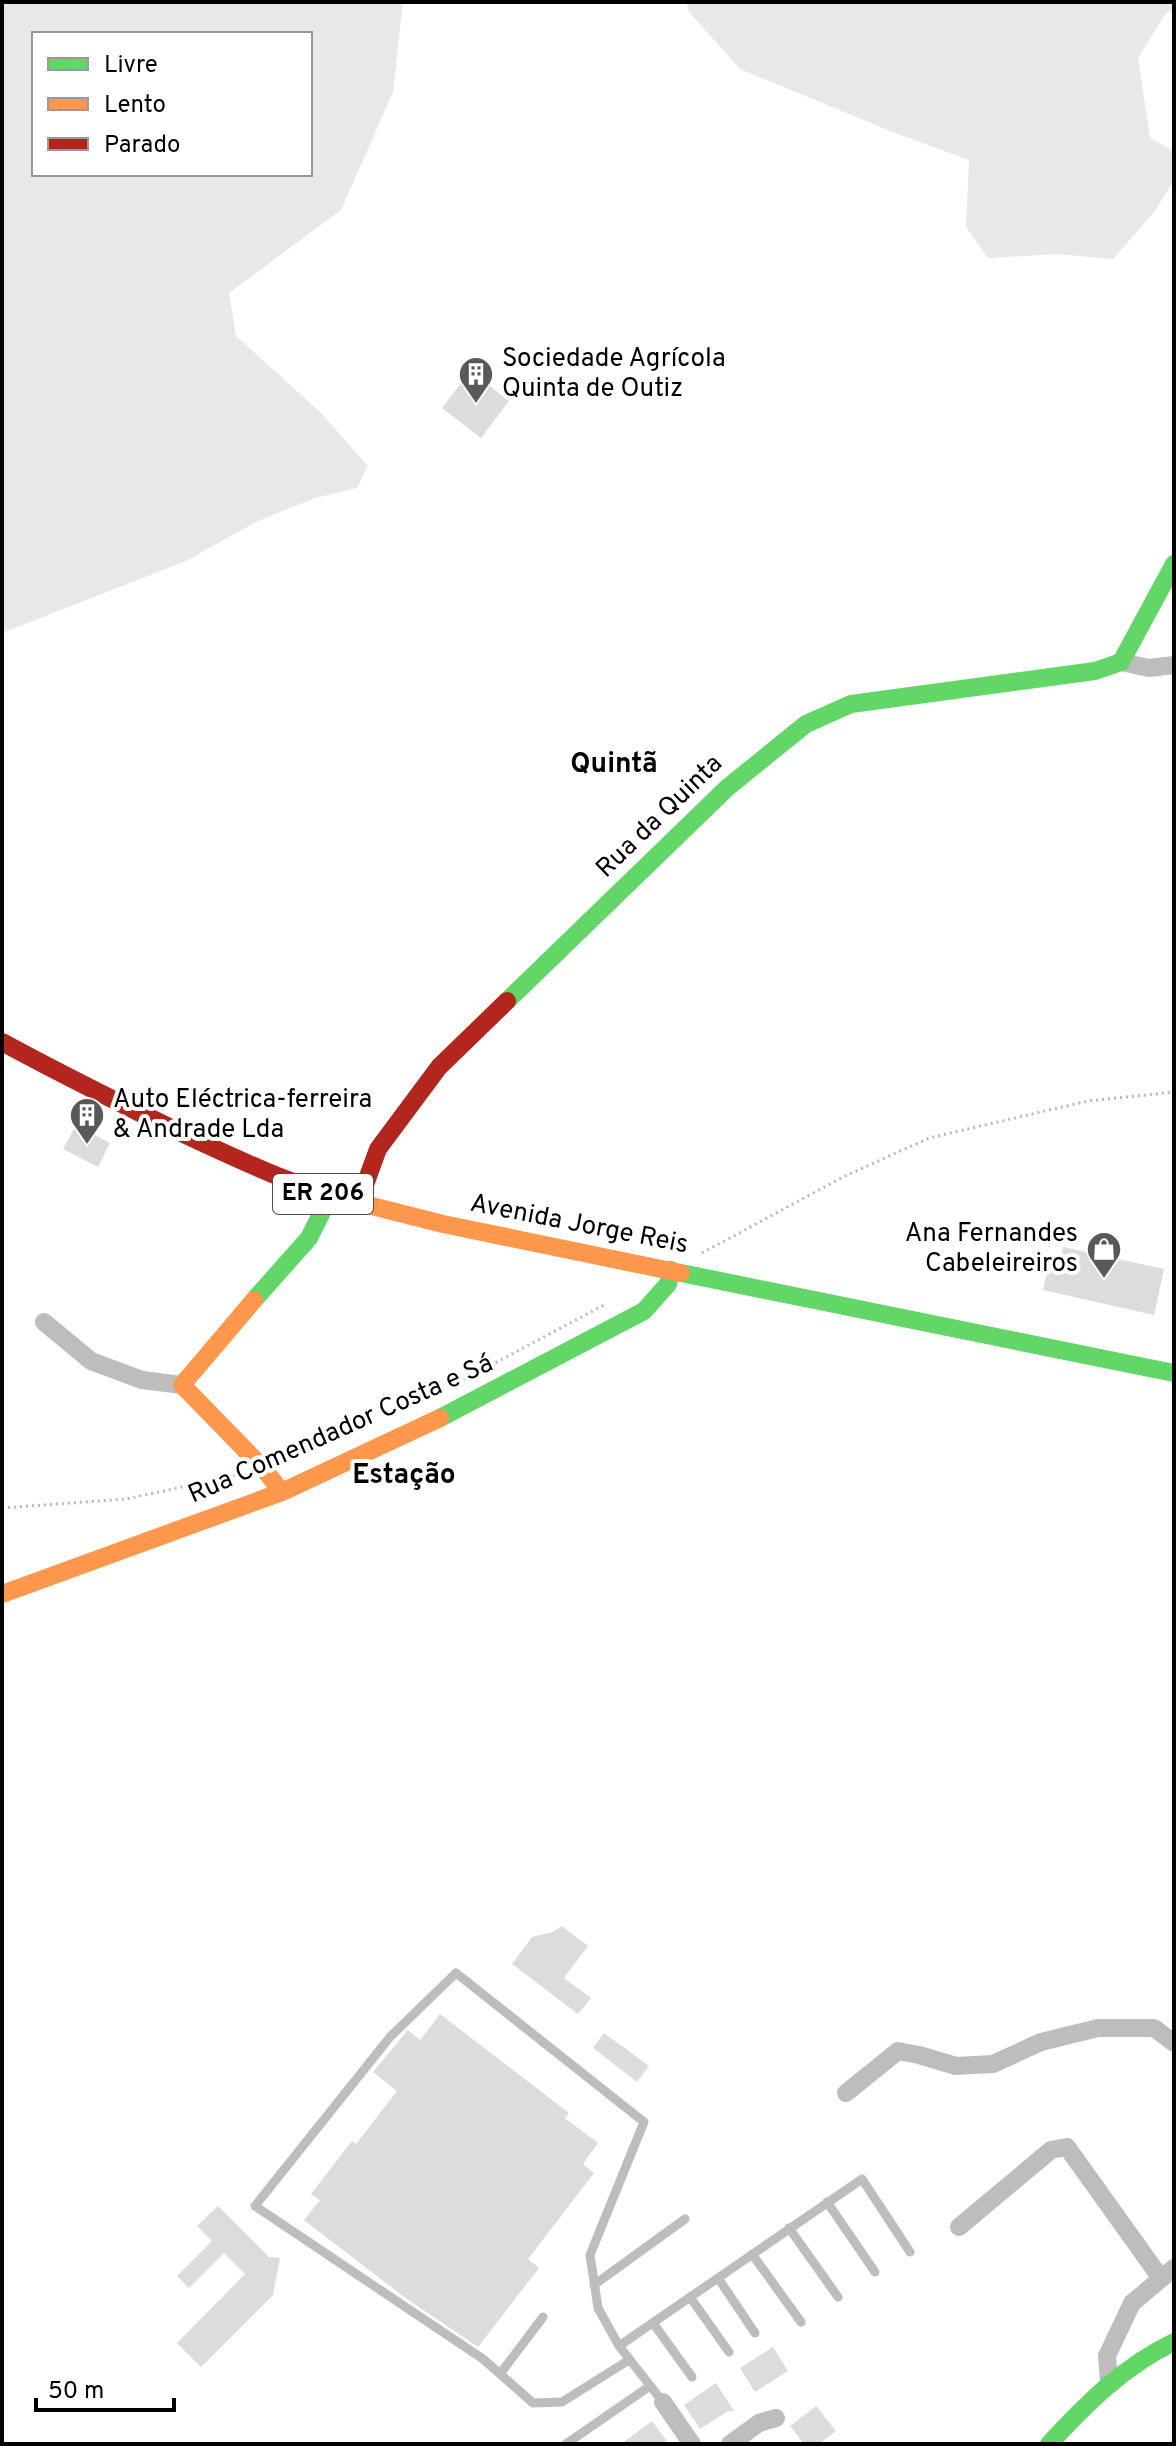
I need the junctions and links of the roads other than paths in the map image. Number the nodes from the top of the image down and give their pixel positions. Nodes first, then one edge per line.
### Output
1 (1174, 564) edge
2 (1121, 662) junction
3 (1174, 665) edge
4 (2, 1042) edge
5 (330, 1196) junction
6 (358, 1204) junction
7 (671, 1270) junction
8 (44, 1322) dead end
9 (1174, 1373) edge
10 (182, 1385) junction
11 (282, 1492) junction
12 (2, 1594) edge
13 (1174, 2043) edge
14 (846, 2093) dead end
15 (827, 2202) junction
16 (685, 2219) dead end
17 (959, 2227) dead end
18 (789, 2228) junction
19 (910, 2252) dead end
20 (752, 2254) junction
21 (875, 2272) dead end
22 (1167, 2273) edge
23 (718, 2278) junction
24 (594, 2285) junction
25 (690, 2297) junction
26 (838, 2297) dead end
27 (543, 2317) dead end
28 (801, 2322) dead end
29 (653, 2323) junction
30 (755, 2333) dead end
31 (1174, 2342) edge
32 (619, 2346) junction
33 (729, 2352) dead end
34 (629, 2360) junction
35 (500, 2374) junction
36 (692, 2377) dead end
37 (1109, 2382) junction
38 (650, 2386) junction
39 (663, 2402) joint
40 (776, 2418) dead end
41 (566, 2444) edge
42 (692, 2444) edge
43 (730, 2444) edge
44 (1049, 2444) edge

1 - 2 main road
2 - 3 street
2 - 6 main road, Rua da Quinta
4 - 5 main road, Avenida Jorge Reis / ER 206
5 - 6 main road, Avenida Jorge Reis / ER 206
5 - 10 main road
6 - 7 main road, Avenida Jorge Reis / ER 206
7 - 9 main road, Avenida Jorge Reis / ER 206
7 - 11 main road, Rua Comendador Costa e Sá
8 - 10 street
10 - 11 main road
11 - 12 main road, Rua Comendador Costa e Sá
13 - 14 street
15 - 18 lane
15 - 19 lane
15 - 21 lane
16 - 24 lane
17 - 22 street
18 - 20 lane
18 - 26 lane
20 - 23 lane
20 - 28 lane
22 - 37 street
23 - 25 lane
23 - 30 lane
24 - 32 lane
24 - 35 lane
25 - 29 lane
25 - 33 lane
27 - 35 lane
29 - 32 lane
29 - 36 lane
31 - 37 main road
32 - 34 lane
34 - 35 lane
34 - 38 lane
37 - 44 main road
38 - 39 lane
38 - 41 lane
39 - 42 street
40 - 43 street

